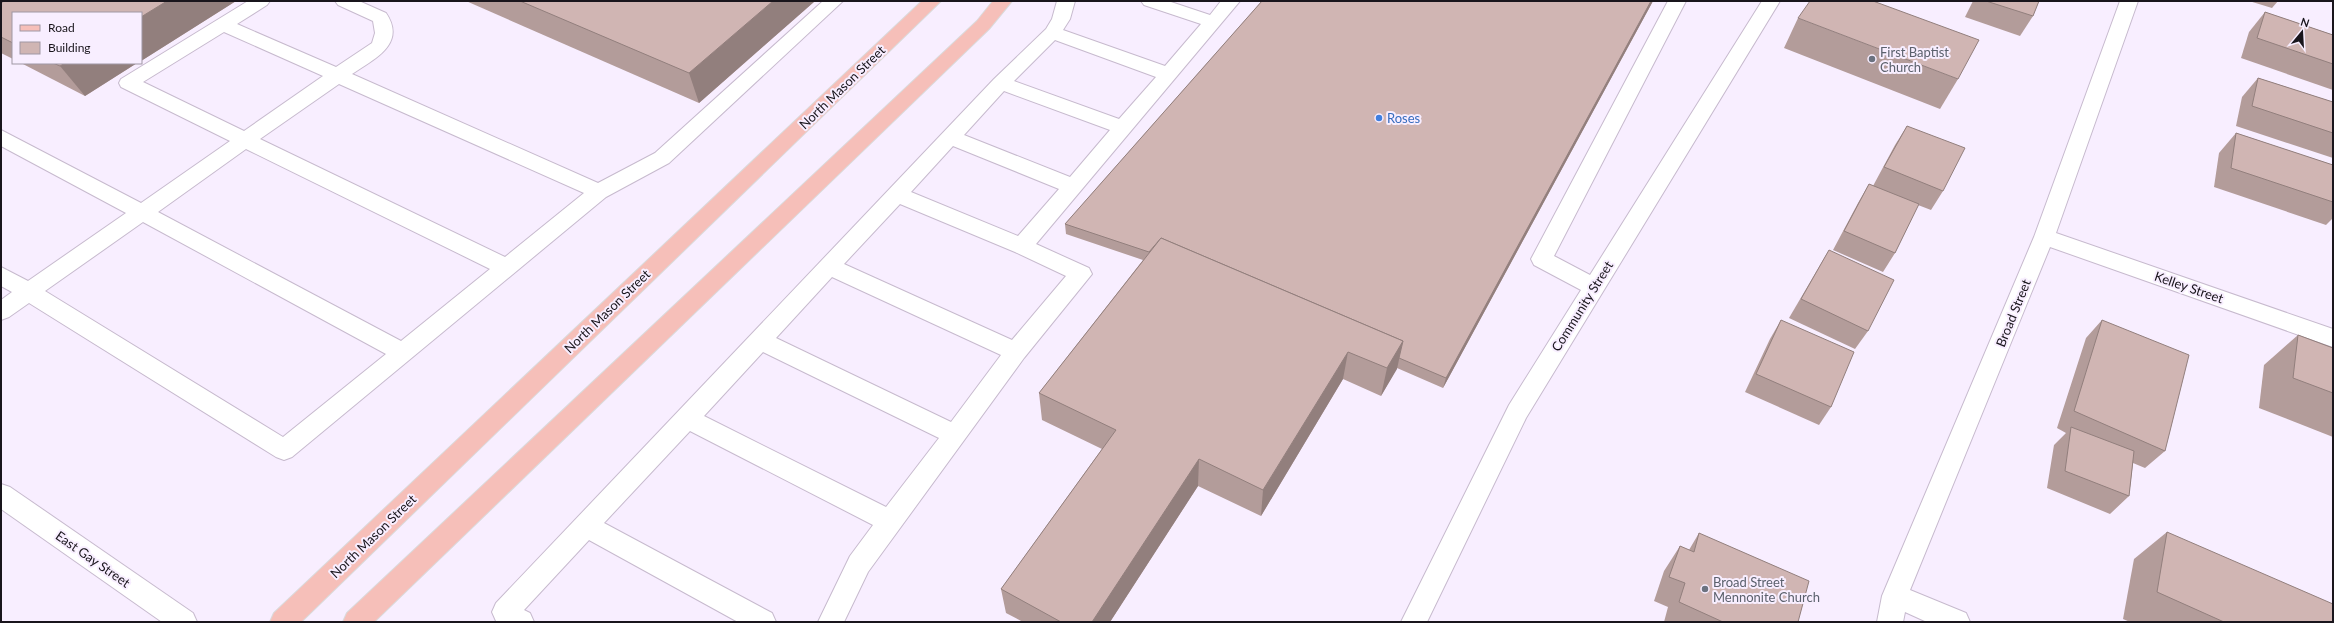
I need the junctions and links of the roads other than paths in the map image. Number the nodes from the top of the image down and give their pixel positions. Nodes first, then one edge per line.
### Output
1 (261, 1) edge
2 (344, 1) edge
3 (834, 1) edge
4 (932, 1) edge
5 (1003, 1) edge
6 (1066, 1) edge
7 (1150, 1) edge
8 (1231, 1) edge
9 (1677, 1) edge
10 (1771, 1) edge
11 (2129, 1) edge
12 (1213, 22) junction
13 (224, 25) junction
14 (1052, 33) junction
15 (1168, 74) junction
16 (339, 75) junction
17 (1001, 83) junction
18 (1123, 128) junction
19 (1, 137) edge
20 (950, 137) junction
21 (245, 140) junction
22 (1073, 186) junction
23 (599, 192) junction
24 (897, 194) junction
25 (143, 212) junction
26 (2044, 237) junction
27 (1022, 246) junction
28 (830, 266) junction
29 (507, 268) junction
30 (1, 275) edge
31 (1594, 287) junction
32 (29, 292) junction
33 (1, 312) edge
34 (2333, 338) edge
35 (760, 340) junction
36 (1016, 352) junction
37 (404, 353) junction
38 (687, 418) junction
39 (955, 435) junction
40 (1, 495) edge
41 (892, 522) junction
42 (586, 526) junction
43 (1896, 596) junction
44 (184, 622) edge
45 (283, 622) edge
46 (356, 622) edge
47 (521, 622) edge
48 (763, 622) edge
49 (830, 622) edge
50 (1414, 622) edge
51 (1890, 622) edge
52 (1957, 622) edge

1 - 13 street
2 - 16 street
3 - 23 street
4 - 45 main road, North Mason Street
5 - 46 main road
6 - 14 street
7 - 12 street
8 - 12 street
9 - 31 street
10 - 31 street, Community Street
11 - 26 street, Broad Street
12 - 15 street
13 - 16 street
13 - 21 street
14 - 15 street
14 - 17 street
15 - 18 street
16 - 21 street
16 - 23 street
17 - 18 street
17 - 20 street
18 - 22 street
19 - 25 street
20 - 22 street
20 - 24 street
21 - 25 street
21 - 29 street
22 - 27 street
23 - 29 street
24 - 27 street
24 - 28 street
25 - 32 street
25 - 37 street
26 - 34 street, Kelley Street
26 - 43 street, Broad Street
27 - 36 street
28 - 35 street
28 - 36 street
29 - 37 street
30 - 32 street
31 - 50 street, Community Street
32 - 33 street
32 - 37 street
35 - 38 street
35 - 39 street
36 - 39 street
38 - 41 street
38 - 42 street
39 - 41 street
40 - 44 street, East Gay Street
41 - 49 street
42 - 47 street
42 - 48 street
43 - 51 street, Broad Street
43 - 52 street

